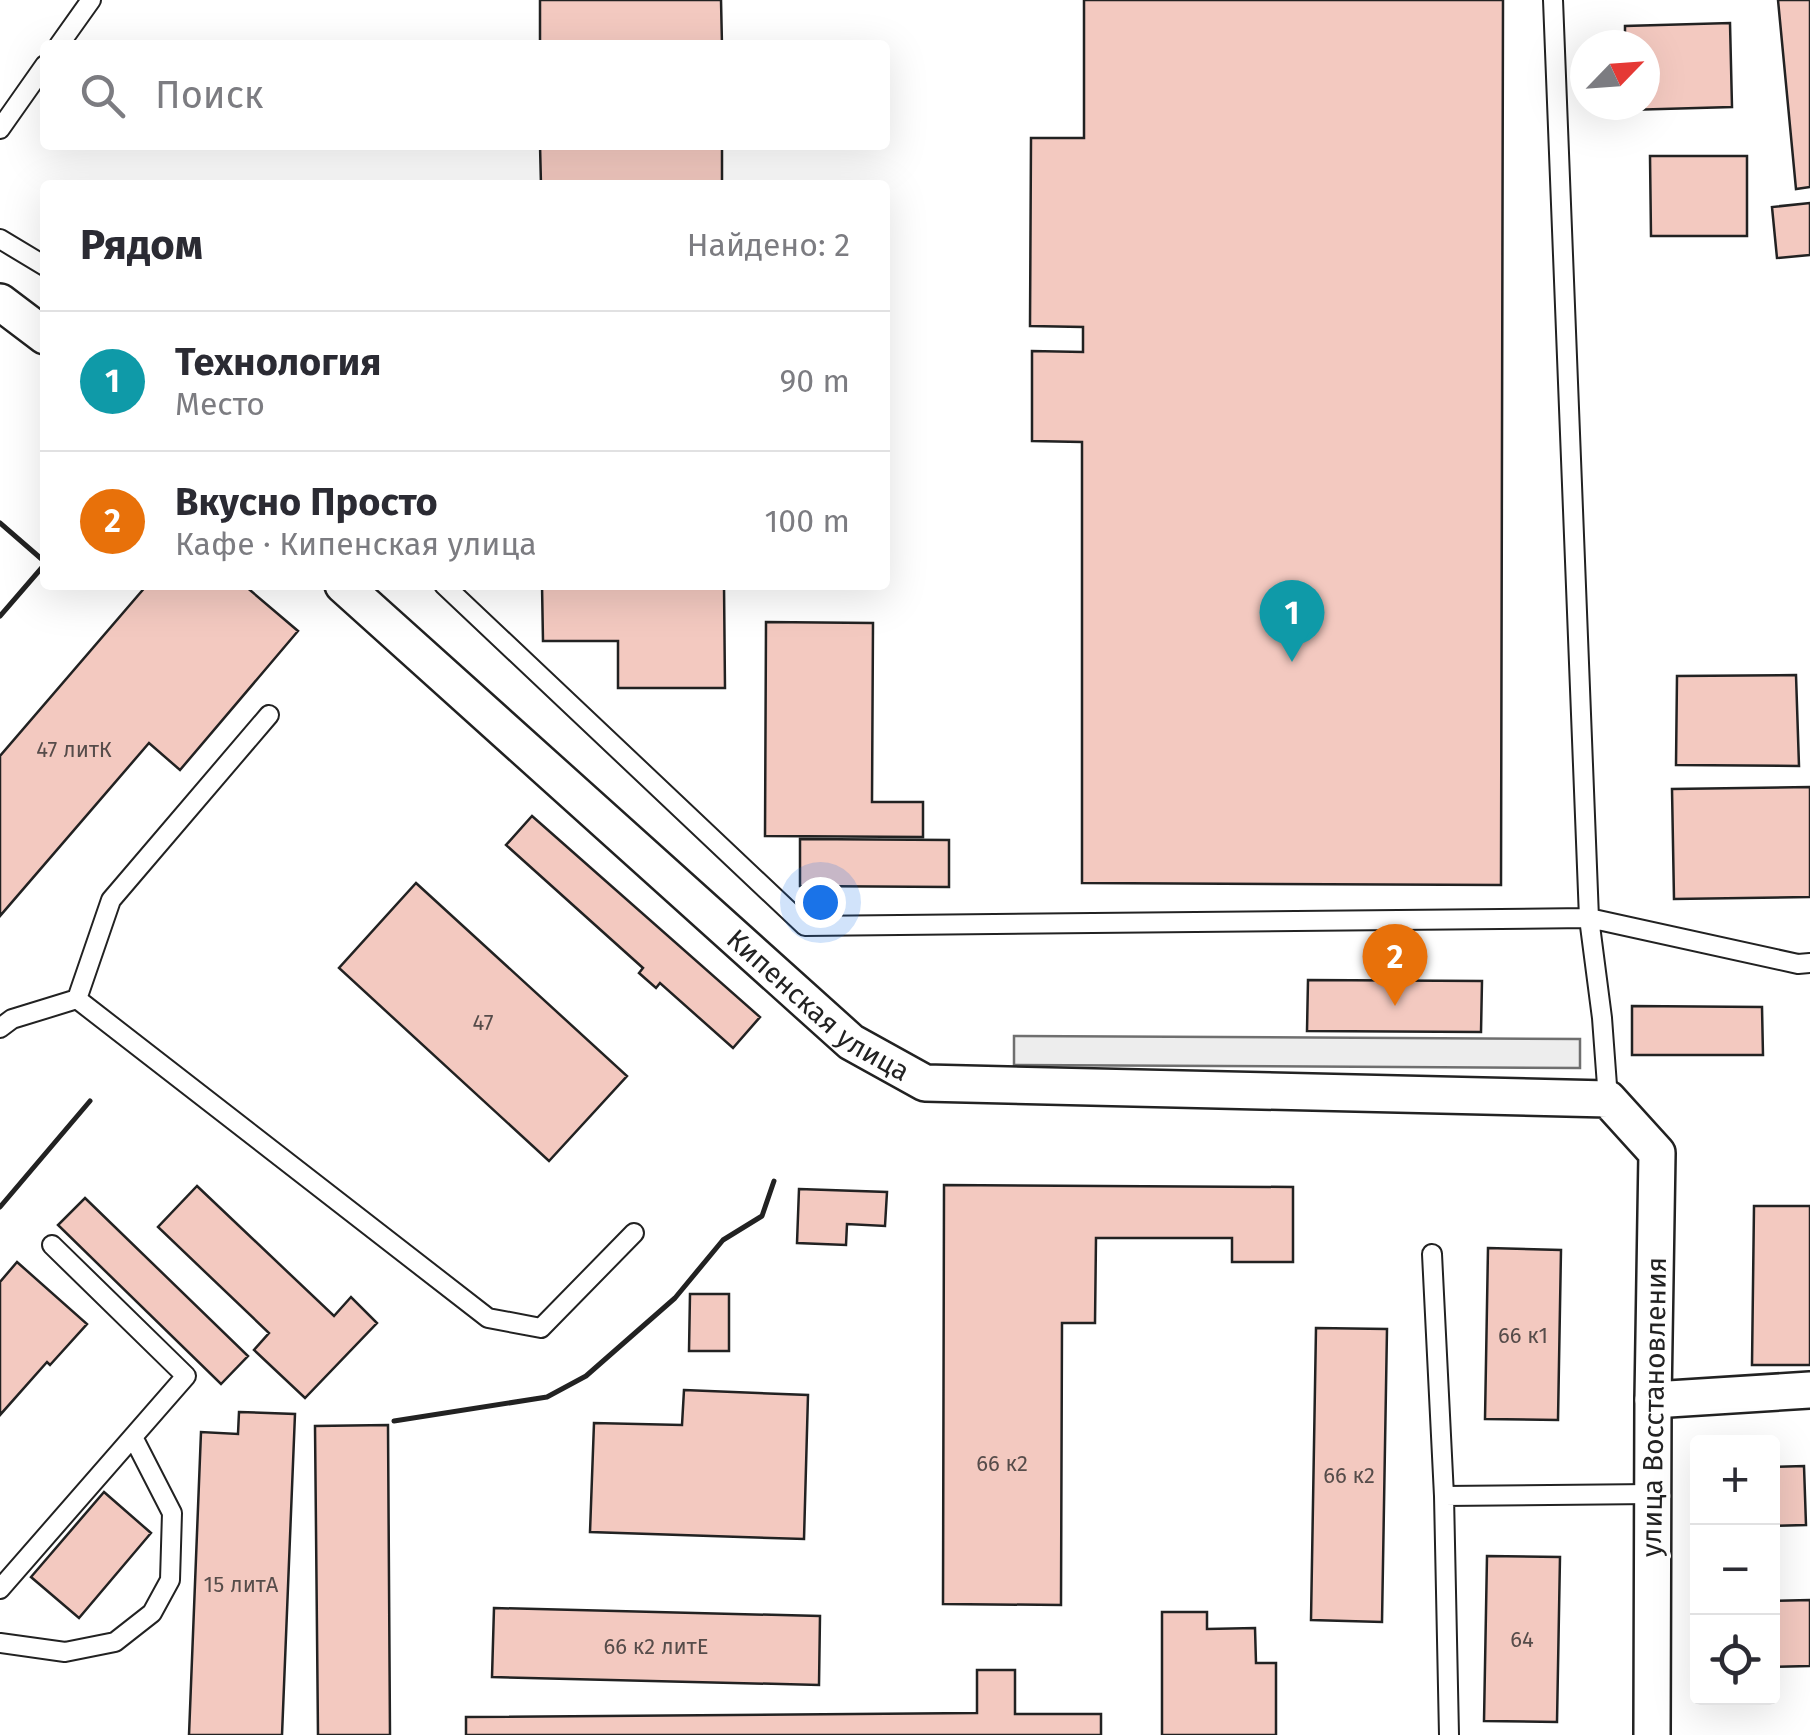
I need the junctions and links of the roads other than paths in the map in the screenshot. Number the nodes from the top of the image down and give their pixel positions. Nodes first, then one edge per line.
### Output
1 (91, 0) edge
2 (1554, 0) edge
3 (63, 40) edge
4 (40, 72) edge
5 (0, 129) edge
6 (0, 240) edge
7 (40, 263) edge
8 (0, 302) edge
9 (40, 332) edge
10 (349, 590) edge
11 (449, 590) edge
12 (269, 715) dead end
13 (1589, 918) junction
14 (1810, 963) edge
15 (76, 999) junction
16 (0, 1028) edge
17 (1608, 1099) junction
18 (634, 1233) dead end
19 (52, 1245) dead end
20 (1432, 1254) dead end
21 (1810, 1390) edge
22 (1653, 1400) junction
23 (132, 1438) junction
24 (1652, 1494) junction
25 (1444, 1496) junction
26 (0, 1589) edge
27 (0, 1643) edge
28 (1449, 1735) edge
29 (1652, 1735) edge

1 - 3 lane
2 - 13 lane
4 - 5 lane
6 - 7 lane
8 - 9 street
10 - 17 street, Кипенская улица
11 - 13 lane
12 - 15 lane
13 - 14 lane
13 - 17 lane
15 - 16 lane
15 - 18 lane
17 - 22 street, улица Восстановления
19 - 23 lane
20 - 25 lane
21 - 22 street
22 - 24 street, улица Восстановления
23 - 26 lane
23 - 27 lane
24 - 25 lane
24 - 29 street, улица Восстановления
25 - 28 lane

